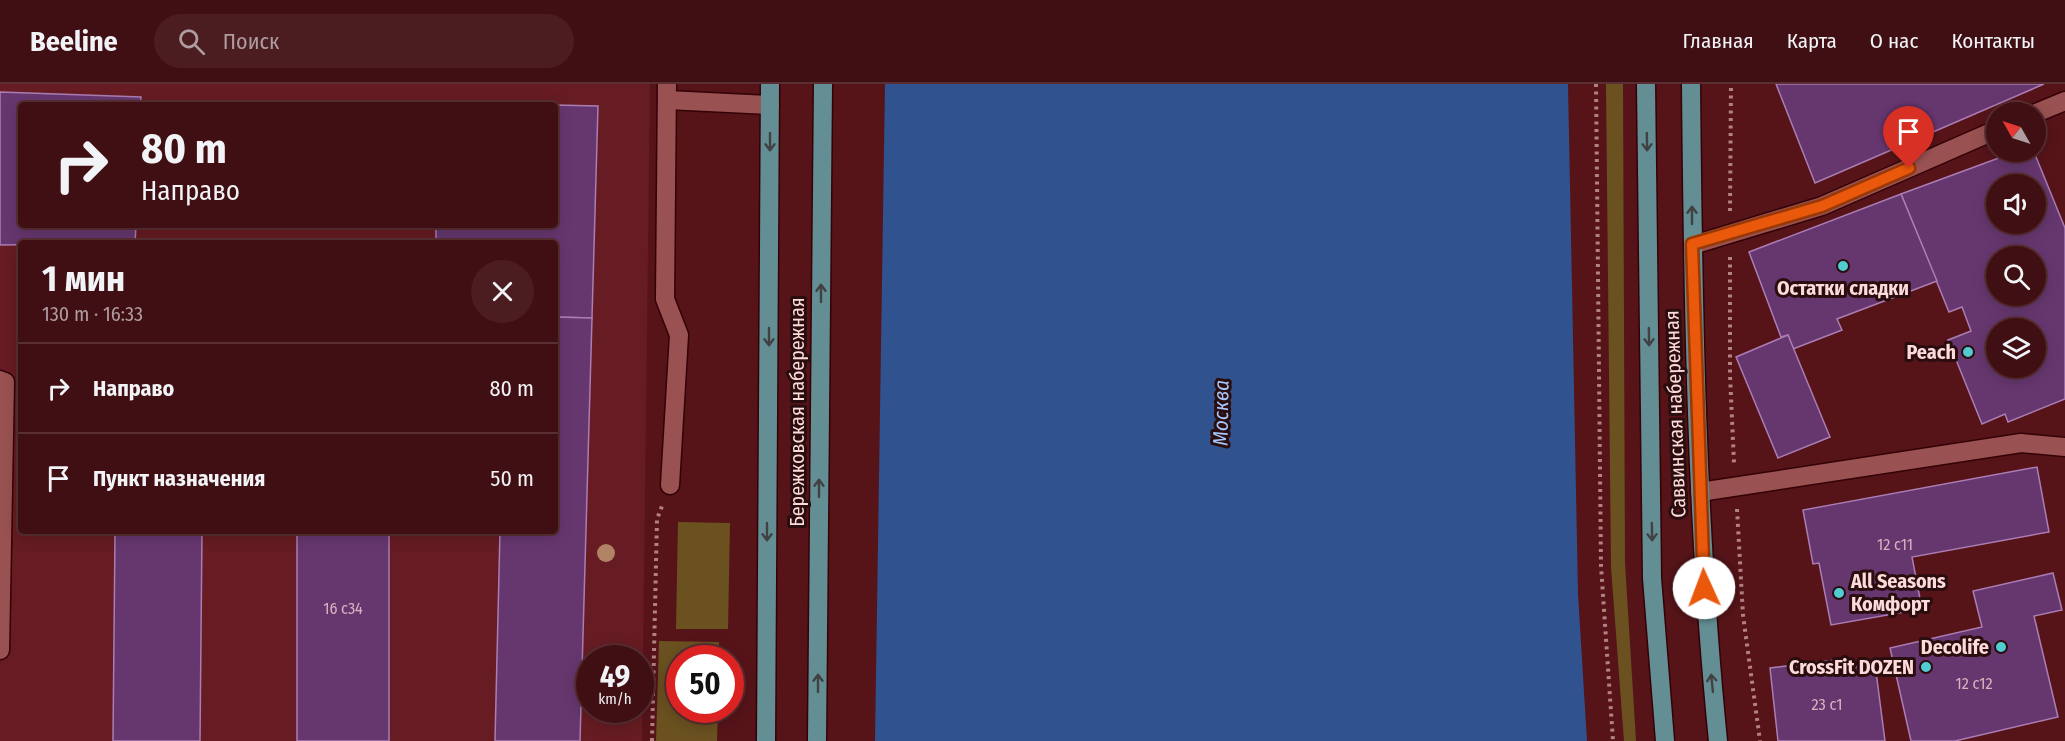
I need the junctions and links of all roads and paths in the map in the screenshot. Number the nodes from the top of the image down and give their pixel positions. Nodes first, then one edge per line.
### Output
1 (770, 84) edge
2 (823, 84) edge
3 (1596, 84) edge
4 (1646, 84) edge
5 (1691, 84) edge
6 (1731, 84) edge
7 (667, 92) edge
8 (2065, 100) edge
9 (770, 105) junction
10 (2046, 109) edge
11 (1986, 134) edge
12 (1730, 233) junction
13 (1692, 244) junction
14 (0, 380) edge
15 (2065, 447) edge
16 (670, 485) joint
17 (1736, 488) junction
18 (1700, 492) junction
19 (0, 650) edge
20 (652, 741) edge
21 (766, 741) edge
22 (817, 741) edge
23 (1613, 741) edge
24 (1665, 741) edge
25 (1718, 741) edge
26 (1760, 741) edge

1 - 9 main road, Бережковская набережная
22 -> 2 main road, Бережковская набережная
3 - 23 path
4 -> 24 main road, Саввинская набережная
13 -> 5 main road, Саввинская набережная
6 - 12 path
7 - 9 lane
7 - 16 lane
8 - 10 lane
9 -> 21 main road, Бережковская набережная
11 - 12 lane
12 - 13 lane
12 - 17 path
13 - 18 main road, Саввинская набережная
14 - 19 lane
15 - 17 lane
16 - 20 path
17 - 18 lane
17 - 26 path
25 -> 18 main road, Саввинская набережная

